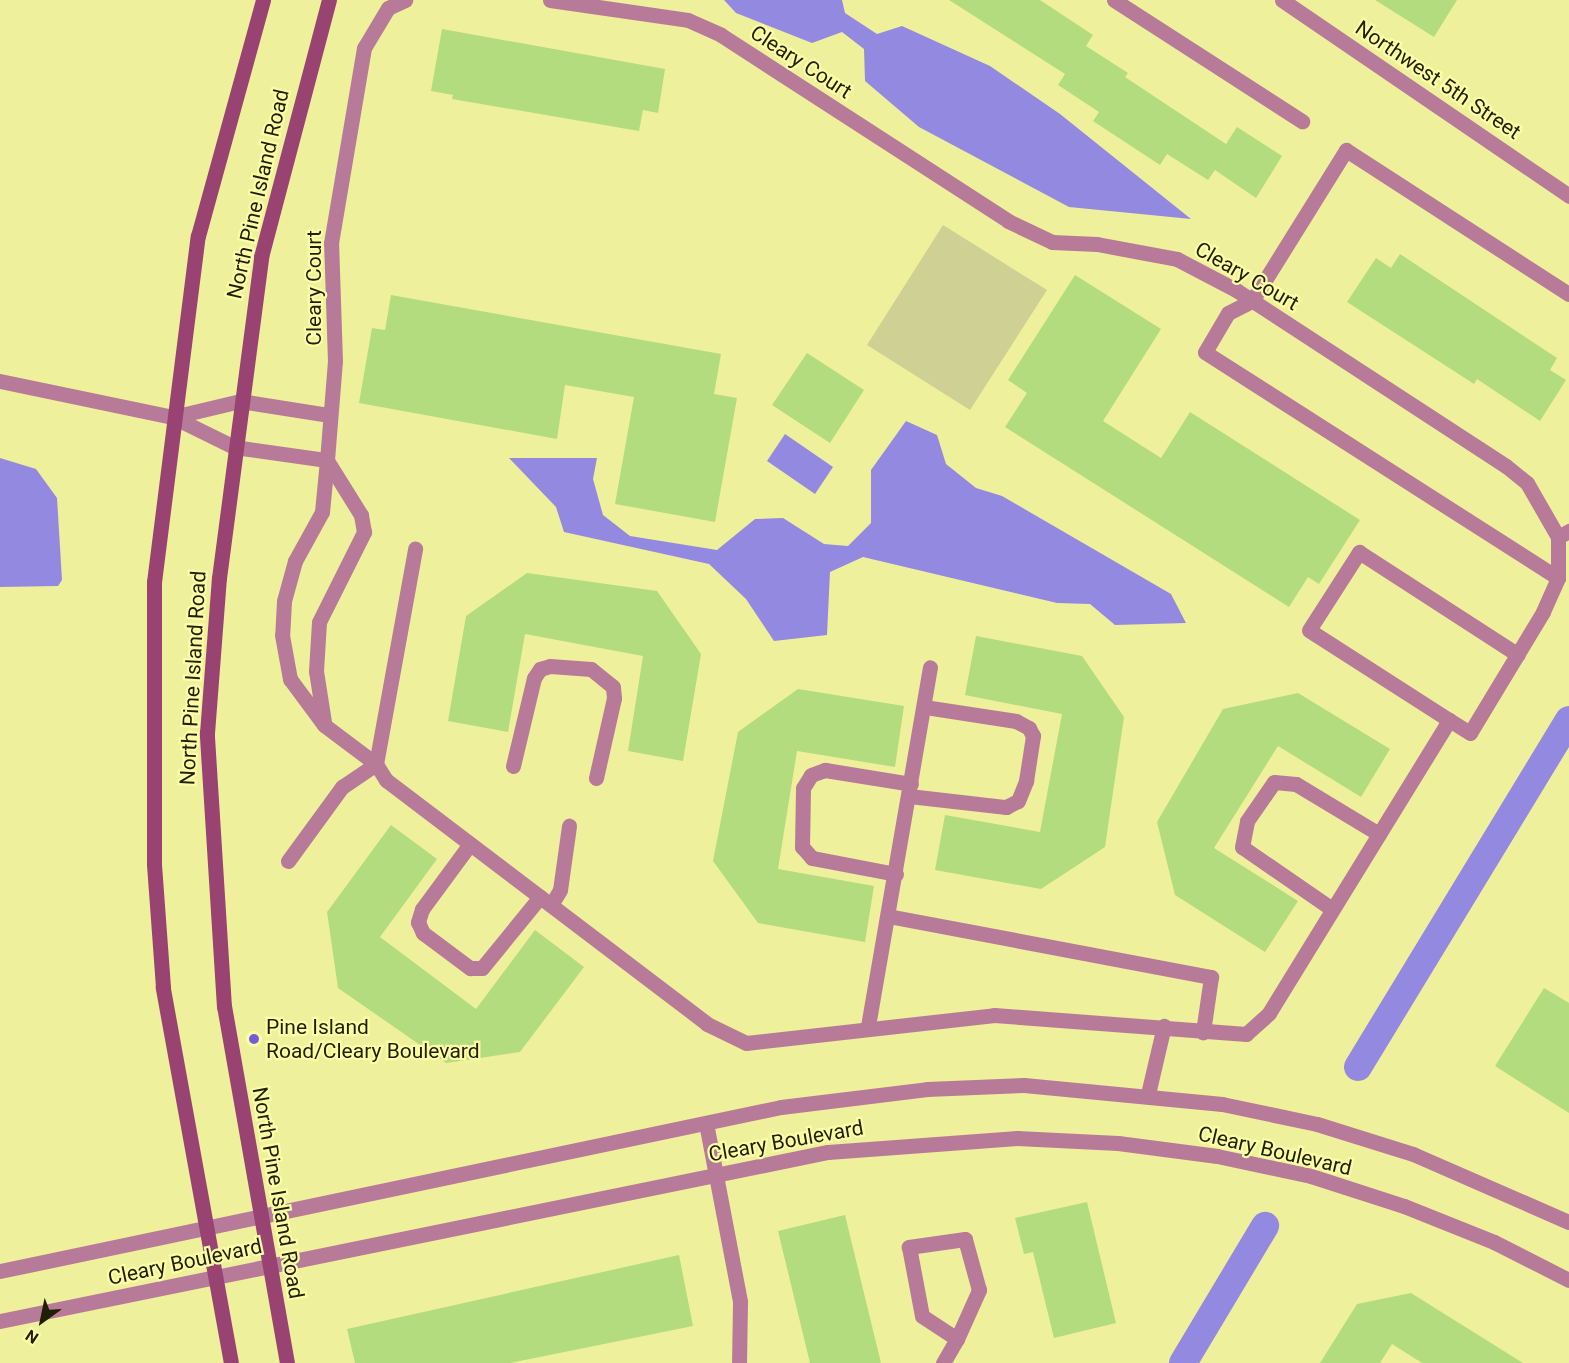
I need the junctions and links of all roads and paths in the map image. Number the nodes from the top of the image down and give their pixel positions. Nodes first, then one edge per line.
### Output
1 (263, 0) edge
2 (329, 0) edge
3 (405, 0) edge
4 (550, 0) edge
5 (1114, 0) edge
6 (1292, 2) edge
7 (1302, 121) dead end
8 (1569, 196) edge
9 (1569, 294) edge
10 (1252, 300) junction
11 (0, 381) edge
12 (240, 401) junction
13 (328, 415) junction
14 (173, 417) junction
15 (234, 447) junction
16 (327, 460) junction
17 (1564, 534) edge
18 (415, 549) dead end
19 (1558, 578) junction
20 (1518, 654) junction
21 (930, 667) dead end
22 (924, 707) junction
23 (1449, 720) junction
24 (324, 725) junction
25 (376, 764) junction
26 (513, 766) dead end
27 (596, 778) dead end
28 (910, 790) junction
29 (569, 826) dead end
30 (1378, 834) junction
31 (470, 844) junction
32 (288, 861) dead end
33 (896, 874) junction
34 (545, 901) junction
35 (1332, 909) junction
36 (888, 916) junction
37 (868, 1026) junction
38 (1164, 1026) junction
39 (1203, 1032) junction
40 (1148, 1094) junction
41 (706, 1123) junction
42 (716, 1174) junction
43 (260, 1218) junction
44 (1569, 1222) edge
45 (204, 1230) junction
46 (270, 1266) junction
47 (0, 1271) edge
48 (213, 1277) junction
49 (1569, 1280) edge
50 (0, 1321) edge
51 (957, 1339) junction
52 (231, 1363) edge
53 (288, 1363) edge
54 (740, 1363) edge
55 (943, 1363) edge

1 - 14 main road, North Pine Island Road
2 - 12 main road, North Pine Island Road
3 - 13 street, Cleary Court
4 - 10 street, Cleary Court
5 - 7 street
6 - 8 street, Northwest 5th Street
9 - 10 street
10 - 17 street, Cleary Court
10 - 19 street
11 - 14 street
12 - 13 street
12 - 14 street
12 - 15 main road, North Pine Island Road
13 - 16 street, Cleary Court
14 - 15 street
14 - 45 main road, North Pine Island Road
15 - 16 street
15 - 43 main road, North Pine Island Road
16 - 24 street, Cleary Court
16 - 24 street
17 - 19 street, Cleary Court
18 - 25 street
19 - 20 street, Cleary Court
20 - 23 street, Cleary Court
20 - 23 street
21 - 22 street
22 - 28 street
22 - 28 street
23 - 30 street, Cleary Court
24 - 25 street, Cleary Court
25 - 31 street, Cleary Court
25 - 32 street
26 - 27 street
28 - 33 street
28 - 33 street
29 - 34 street
30 - 35 street, Cleary Court
30 - 35 street
31 - 34 street, Cleary Court
31 - 34 street
33 - 36 street
34 - 37 street, Cleary Court
35 - 39 street, Cleary Court
36 - 37 street
36 - 39 street
37 - 38 street, Cleary Court
38 - 39 street, Cleary Court
38 - 40 street
40 - 41 street, Cleary Boulevard
40 - 44 street, Cleary Boulevard
41 - 42 street
41 - 43 street, Cleary Boulevard
42 - 46 street, Cleary Boulevard
42 - 49 street, Cleary Boulevard
42 - 54 street
43 - 45 street, Cleary Boulevard
43 - 46 main road, North Pine Island Road
45 - 47 street, Cleary Boulevard
45 - 48 main road, North Pine Island Road
46 - 48 street, Cleary Boulevard
46 - 53 main road, North Pine Island Road
48 - 50 street, Cleary Boulevard
48 - 52 main road, North Pine Island Road
51 - 51 street
51 - 55 street

